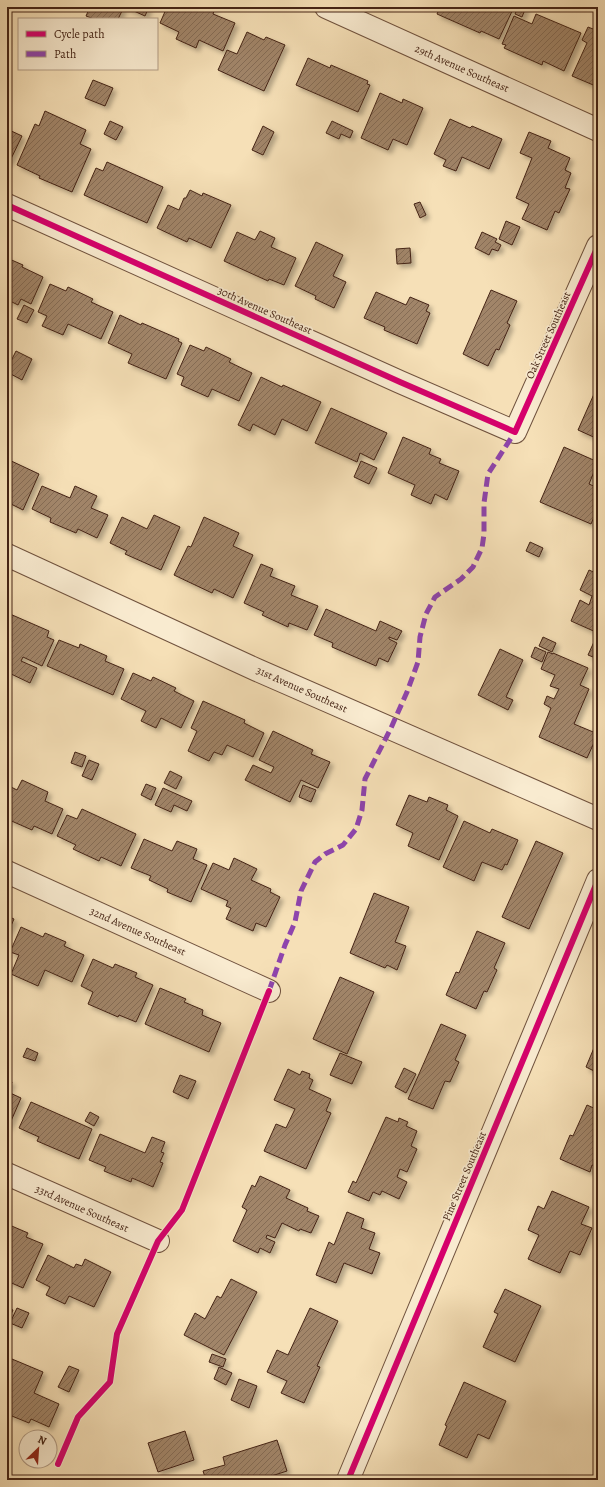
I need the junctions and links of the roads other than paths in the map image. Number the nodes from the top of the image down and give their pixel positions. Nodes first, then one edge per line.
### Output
1 (326, 7) edge
2 (598, 130) edge
3 (7, 205) edge
4 (598, 246) edge
5 (515, 432) joint
6 (7, 556) edge
7 (598, 819) edge
8 (7, 872) edge
9 (598, 880) edge
10 (269, 991) dead end
11 (7, 1174) edge
12 (158, 1241) dead end
13 (348, 1480) edge

1 - 2 street, 29th Avenue Southeast
3 - 5 street, 30th Avenue Southeast
4 - 5 street, Oak Street Southeast
6 - 7 street, 31st Avenue Southeast
8 - 10 street, 32nd Avenue Southeast
9 - 13 street, Pine Street Southeast
11 - 12 street, 33rd Avenue Southeast

